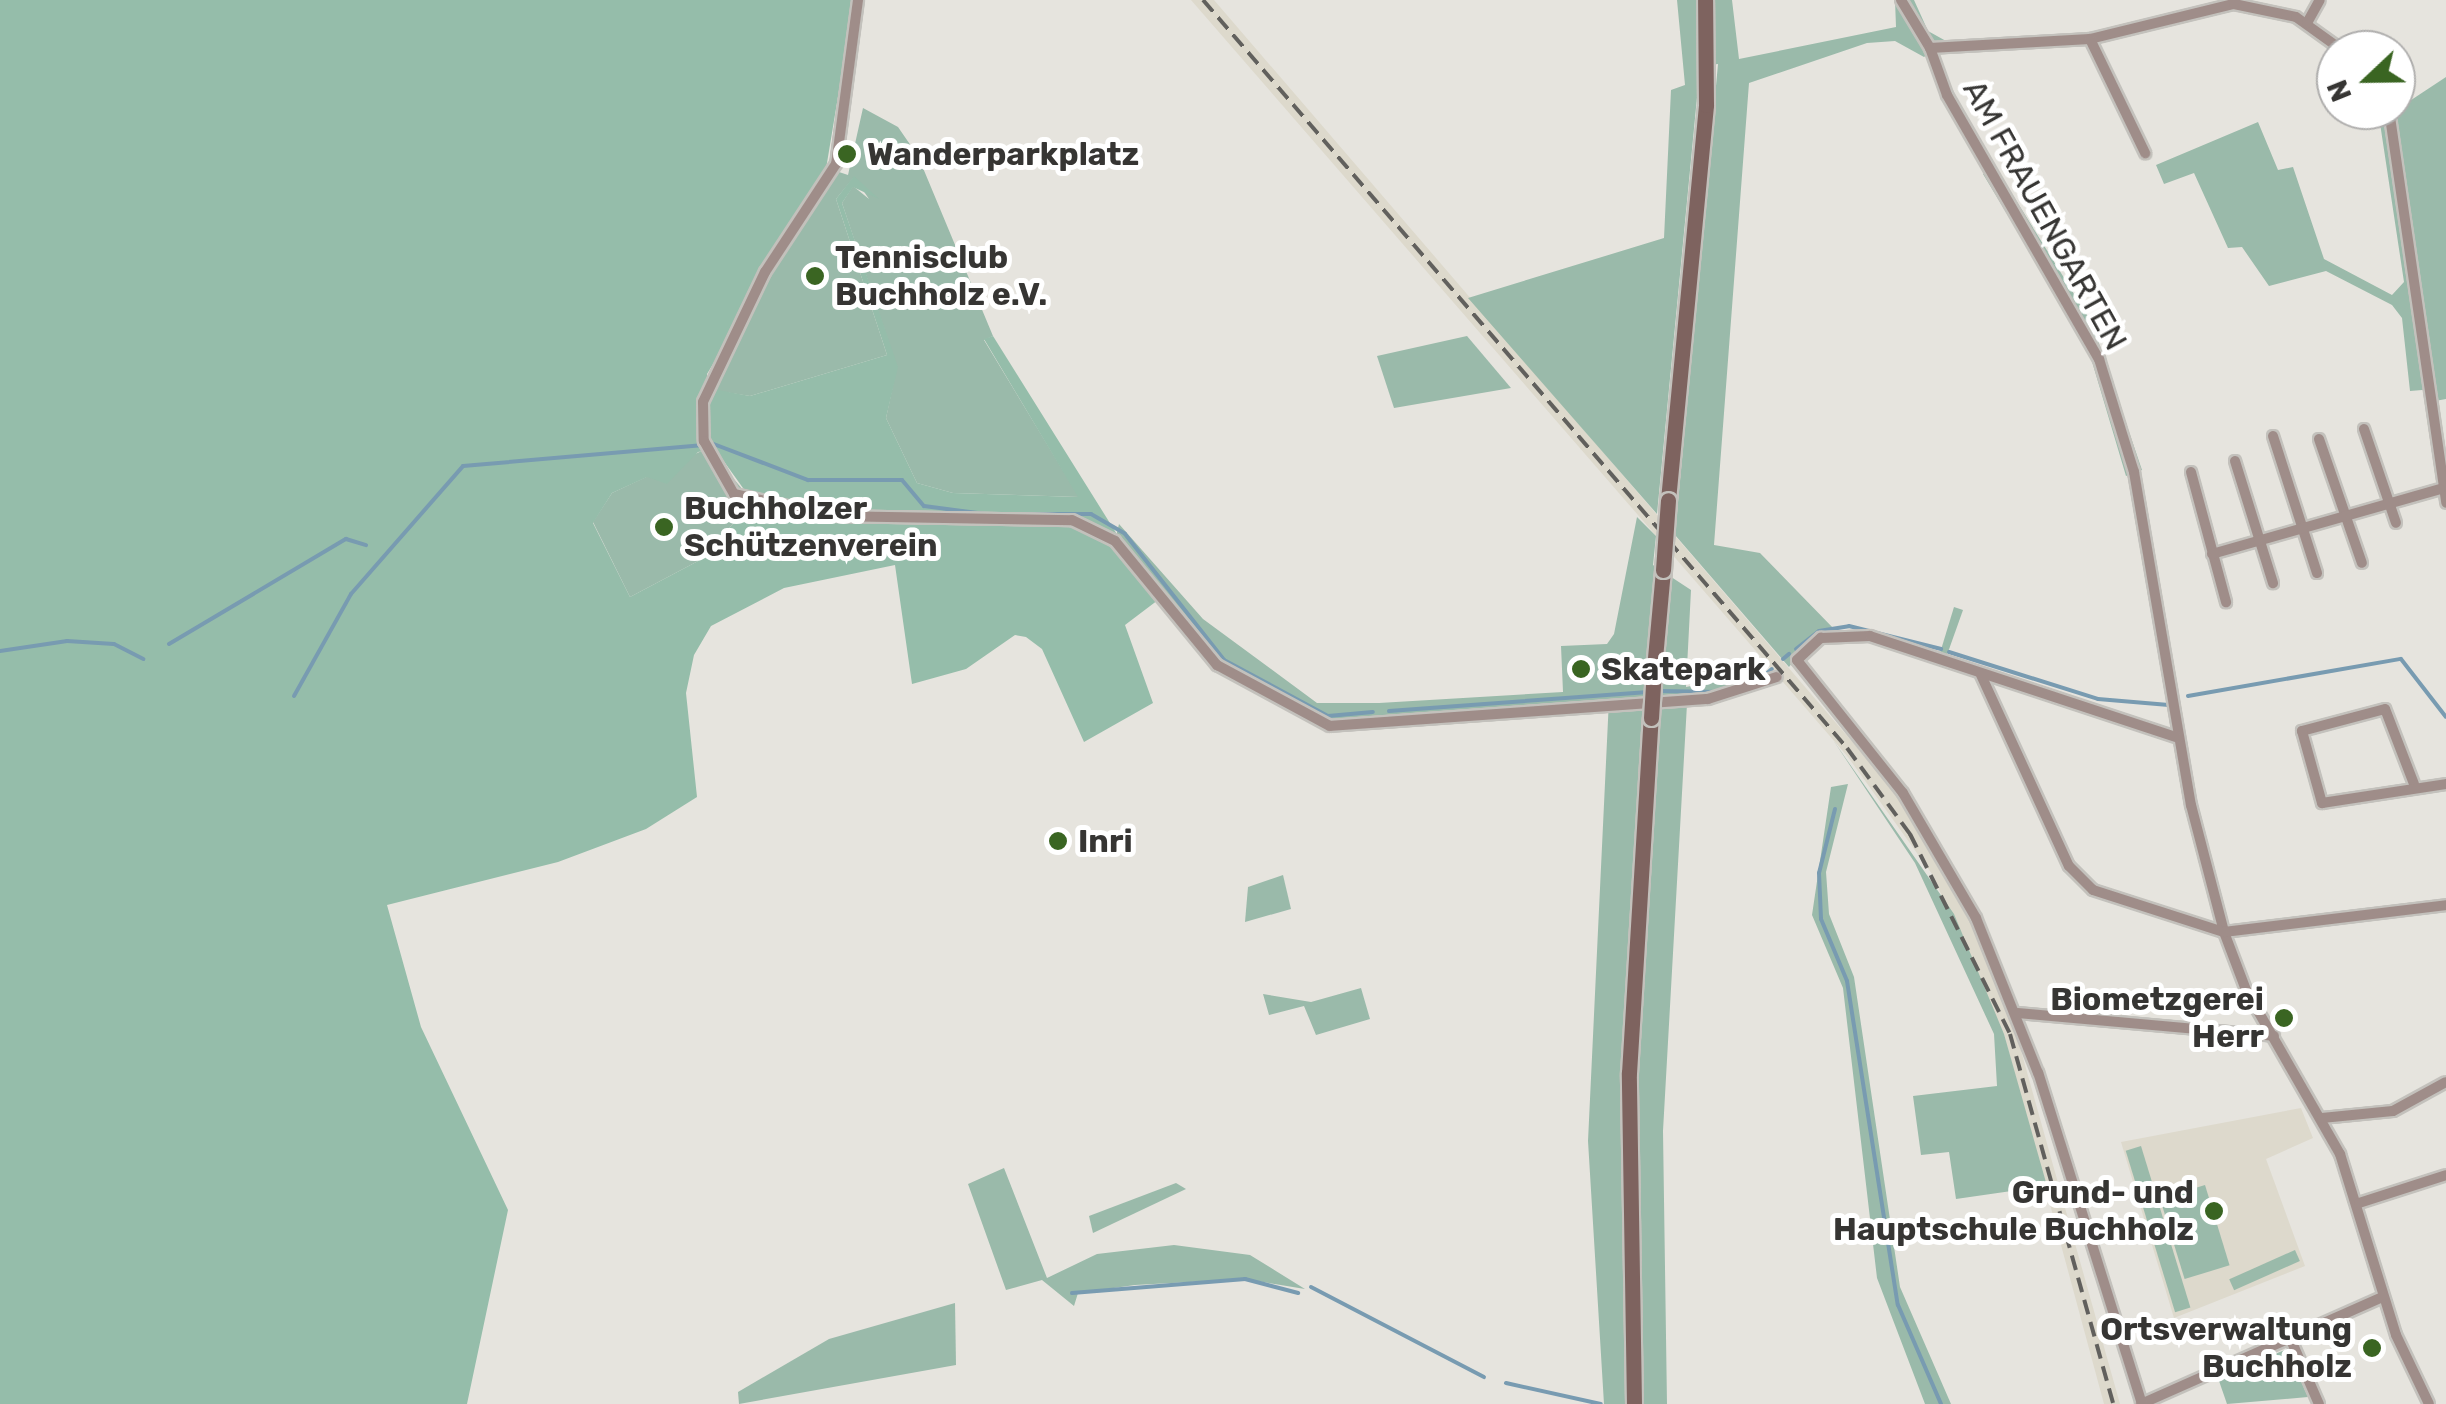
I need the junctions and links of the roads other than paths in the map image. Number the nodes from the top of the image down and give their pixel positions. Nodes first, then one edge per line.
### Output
1 (858, 0) edge
2 (1706, 0) edge
3 (1901, 0) edge
4 (2320, 0) edge
5 (2307, 23) junction
6 (2316, 30) edge
7 (2090, 39) junction
8 (1930, 48) junction
9 (2392, 130) edge
10 (2145, 153) dead end
11 (2364, 429) dead end
12 (2273, 436) dead end
13 (2319, 439) dead end
14 (2235, 461) dead end
15 (2191, 472) dead end
16 (2440, 489) junction
17 (2390, 501) junction
18 (2446, 503) edge
19 (2346, 515) junction
20 (2396, 523) dead end
21 (2302, 530) junction
22 (2258, 542) junction
23 (2212, 554) junction
24 (2362, 563) dead end
25 (2317, 573) dead end
26 (2272, 582) dead end
27 (2226, 602) dead end
28 (1981, 675) junction
29 (1776, 676) dead end
30 (2179, 738) junction
31 (2414, 784) junction
32 (2446, 784) edge
33 (2446, 904) edge
34 (2224, 932) junction
35 (2017, 1013) junction
36 (2274, 1036) junction
37 (2446, 1082) edge
38 (2322, 1118) junction
39 (2446, 1174) edge
40 (2359, 1203) junction
41 (2382, 1298) junction
42 (2290, 1340) junction
43 (1634, 1399) edge
44 (2161, 1401) edge
45 (2141, 1404) edge
46 (2319, 1404) edge
47 (2429, 1404) edge

1 - 29 street
2 - 43 main road, bridge
3 - 8 street, AM FRAUENGARTEN
4 - 5 street
5 - 6 street
5 - 7 street
7 - 8 street
7 - 10 street
8 - 30 street, AM FRAUENGARTEN
9 - 16 street
11 - 17 street
12 - 21 street
13 - 19 street
14 - 22 street
15 - 23 street
16 - 17 street
16 - 18 street
17 - 19 street
17 - 20 street
19 - 21 street
19 - 24 street
21 - 22 street
21 - 25 street
22 - 23 street
22 - 26 street
23 - 27 street
28 - 30 street
28 - 34 street
28 - 35 street
30 - 34 street, AM FRAUENGARTEN
31 - 31 street
31 - 32 street
33 - 34 street
34 - 36 street, AM FRAUENGARTEN
35 - 36 street
35 - 45 street
36 - 38 street, AM FRAUENGARTEN
37 - 38 street
38 - 40 street, AM FRAUENGARTEN
39 - 40 street
40 - 41 street, AM FRAUENGARTEN
41 - 42 street
41 - 47 street, AM FRAUENGARTEN
42 - 44 street
42 - 46 street
44 - 45 street

